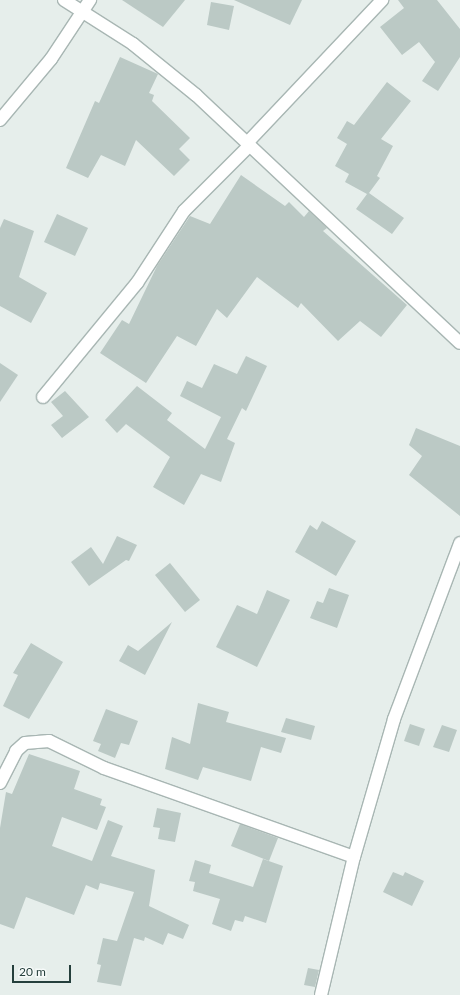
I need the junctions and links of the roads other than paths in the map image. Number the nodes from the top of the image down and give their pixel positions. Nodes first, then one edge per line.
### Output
1 (64, 0) edge
2 (90, 0) edge
3 (382, 0) edge
4 (82, 12) junction
5 (0, 120) edge
6 (249, 144) junction
7 (460, 343) edge
8 (43, 397) dead end
9 (460, 543) edge
10 (0, 782) edge
11 (354, 857) junction
12 (321, 995) edge

1 - 4 street
2 - 4 street
3 - 6 street
4 - 5 street
4 - 6 street
6 - 7 street
6 - 8 street
9 - 11 street
10 - 11 street
11 - 12 street

